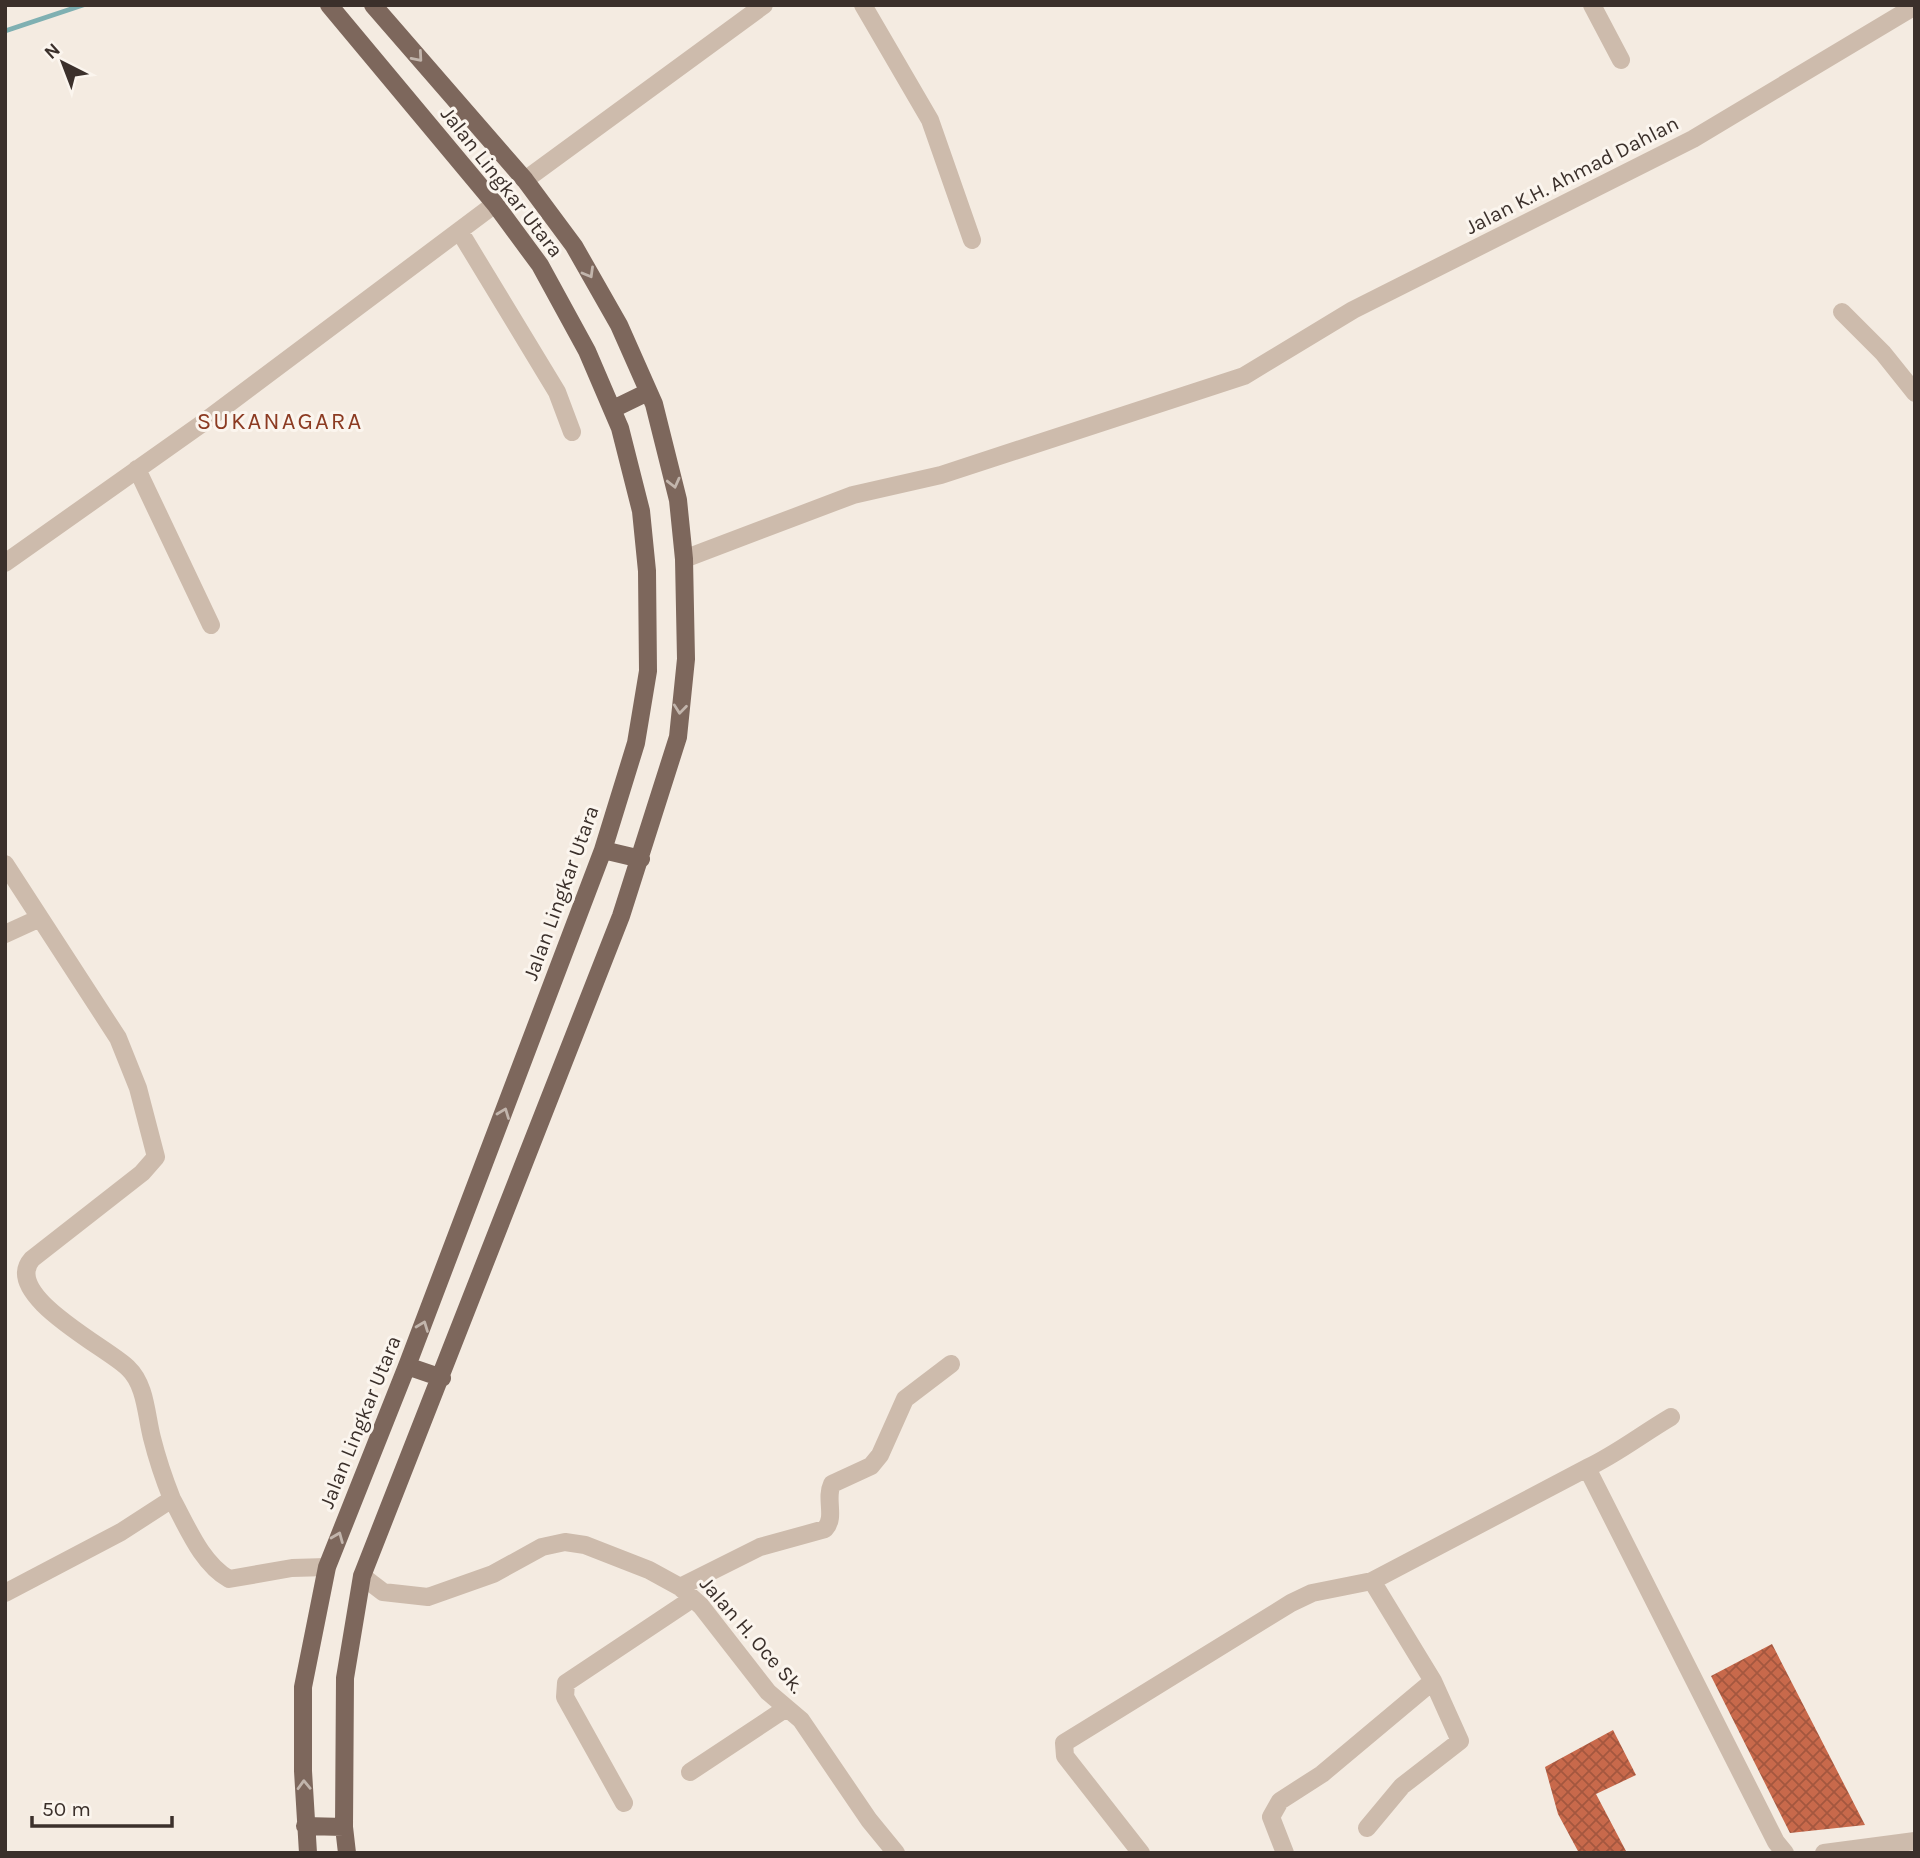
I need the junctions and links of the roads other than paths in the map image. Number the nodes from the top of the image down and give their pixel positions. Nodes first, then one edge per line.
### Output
1 (329, 5) edge
2 (764, 5) edge
3 (863, 5) edge
4 (1592, 5) edge
5 (373, 6) edge
6 (1915, 6) edge
7 (348, 27) junction
8 (1620, 60) dead end
9 (525, 180) junction
10 (495, 204) junction
11 (460, 232) junction
12 (972, 240) dead end
13 (1842, 312) dead end
14 (648, 392) junction
15 (1915, 393) edge
16 (613, 409) junction
17 (572, 432) dead end
18 (137, 470) junction
19 (684, 559) junction
20 (5, 563) edge
21 (211, 625) dead end
22 (603, 850) junction
23 (641, 859) junction
24 (5, 864) edge
25 (40, 918) junction
26 (5, 934) edge
27 (951, 1364) dead end
28 (407, 1366) junction
29 (442, 1378) junction
30 (1671, 1417) dead end
31 (1587, 1468) junction
32 (172, 1499) junction
33 (327, 1567) junction
34 (362, 1576) junction
35 (1372, 1581) junction
36 (5, 1593) edge
37 (686, 1593) junction
38 (1433, 1681) junction
39 (785, 1709) junction
40 (690, 1772) dead end
41 (624, 1803) dead end
42 (305, 1826) junction
43 (344, 1827) junction
44 (1367, 1828) dead end
45 (1915, 1841) edge
46 (308, 1853) edge
47 (347, 1853) edge
48 (896, 1853) edge
49 (1141, 1853) edge
50 (1285, 1853) edge
51 (1785, 1853) edge
52 (1824, 1853) edge

1 - 7 main road, Jalan Lingkar Utara
2 - 9 street
3 - 12 street
4 - 8 street
5 - 7 main road
5 -> 9 main road, Jalan Lingkar Utara
6 - 19 street, Jalan K.H. Ahmad Dahlan
7 - 10 main road, Jalan Lingkar Utara
9 -> 14 main road, Jalan Lingkar Utara
10 - 11 street
10 - 16 main road, Jalan Lingkar Utara
11 - 17 street
11 - 18 street
13 - 15 street
14 - 16 main road
14 -> 19 main road, Jalan Lingkar Utara
16 - 22 main road, Jalan Lingkar Utara
18 - 20 street
18 - 21 street
19 -> 23 main road, Jalan Lingkar Utara
22 - 23 main road
28 -> 22 main road, Jalan Lingkar Utara
23 - 29 main road, Jalan Lingkar Utara
24 - 25 street
25 - 26 street
25 - 32 street
27 - 37 street
28 - 29 main road
33 -> 28 main road, Jalan Lingkar Utara
29 - 34 main road, Jalan Lingkar Utara
30 - 31 street
31 - 35 street
31 - 51 street
32 - 33 street
32 - 36 street
42 -> 33 main road, Jalan Lingkar Utara
34 - 37 street, Jalan H. Oce Sk.
34 - 43 main road, Jalan Lingkar Utara
35 - 38 street
35 - 49 street
37 - 39 street, Jalan H. Oce Sk.
37 - 41 street
38 - 44 street
38 - 50 street
39 - 40 street
39 - 48 street, Jalan H. Oce Sk.
42 - 43 main road
42 - 46 main road, Jalan Lingkar Utara
43 - 47 main road, Jalan Lingkar Utara
45 - 52 street

